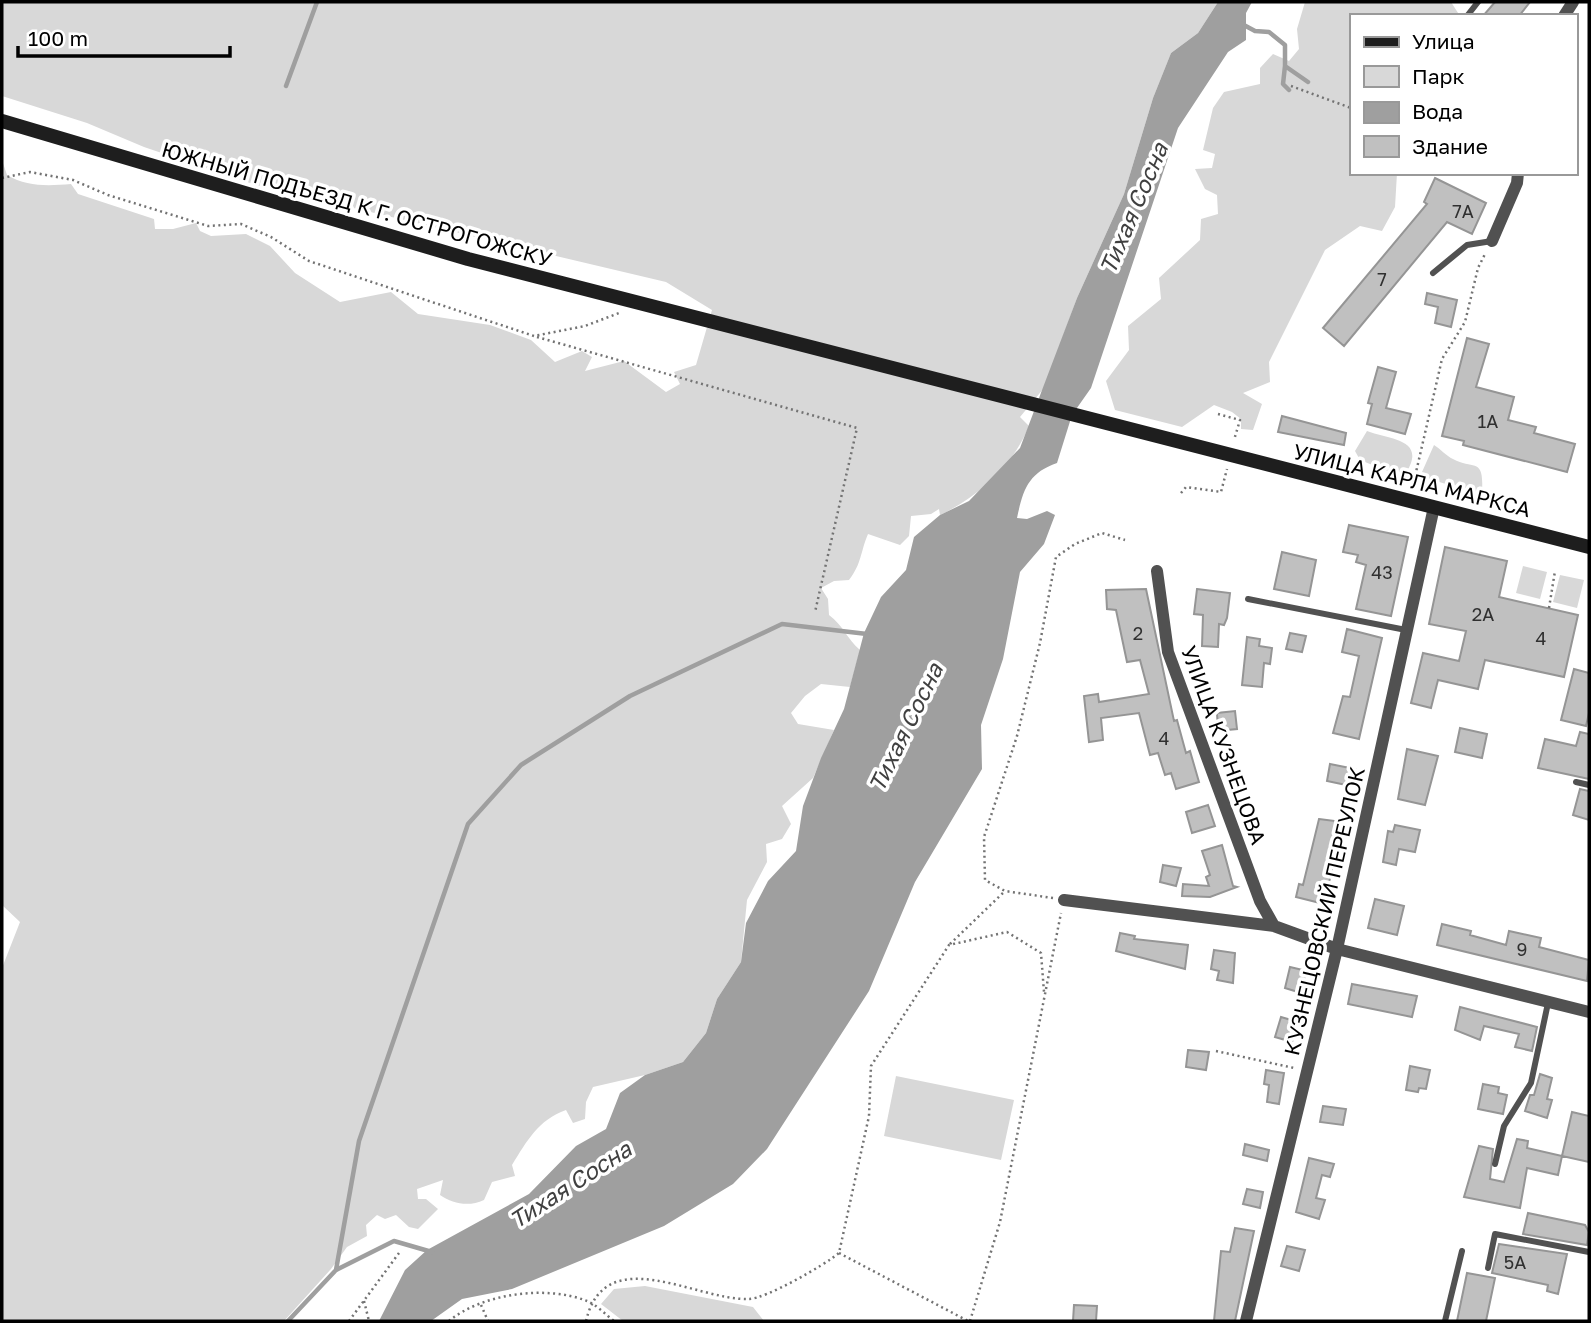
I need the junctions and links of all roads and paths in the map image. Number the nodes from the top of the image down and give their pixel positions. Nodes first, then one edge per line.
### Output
1 (1291, 86) dead end
2 (1350, 108) edge
3 (2, 121) edge
4 (1518, 175) edge
5 (2, 178) edge
6 (1492, 241) junction
7 (1433, 273) dead end
8 (642, 304) junction
9 (703, 321) joint
10 (534, 336) junction
11 (1218, 414) dead end
12 (1228, 456) junction
13 (1414, 481) dead end
14 (1181, 493) dead end
15 (1434, 507) junction
16 (1125, 540) dead end
17 (1589, 547) edge
18 (1157, 570) dead end
19 (1555, 571) dead end
20 (1248, 599) dead end
21 (1549, 608) dead end
22 (815, 612) dead end
23 (1406, 630) junction
24 (1576, 782) dead end
25 (1589, 785) edge
26 (1005, 891) junction
27 (1063, 900) junction
28 (1274, 926) junction
29 (949, 945) junction
30 (1337, 949) junction
31 (1044, 997) junction
32 (1549, 1003) junction
33 (1589, 1012) edge
34 (1216, 1051) dead end
35 (1308, 1070) junction
36 (1496, 1164) dead end
37 (1462, 1251) dead end
38 (1589, 1252) edge
39 (399, 1253) dead end
40 (839, 1254) junction
41 (1488, 1268) dead end
42 (364, 1301) junction
43 (590, 1302) junction
44 (481, 1305) junction
45 (350, 1321) edge
46 (369, 1321) edge
47 (449, 1321) edge
48 (488, 1321) edge
49 (586, 1321) edge
50 (614, 1321) edge
51 (969, 1321) edge
52 (1246, 1321) edge
53 (1445, 1321) edge

1 - 2 path
3 - 8 main road, ЮЖНЫЙ ПОДЪЕЗД К Г. ОСТРОГОЖСКУ
4 - 6 street
5 - 10 path
6 - 7 lane
6 - 13 path
8 - 9 main road, ЮЖНЫЙ ПОДЪЕЗД К Г. ОСТРОГОЖСКУ
8 - 10 path
9 - 12 main road, УЛИЦА КАРЛА МАРКСА
10 - 22 path
11 - 12 path
12 - 14 path
12 - 15 main road, УЛИЦА КАРЛА МАРКСА
15 - 17 main road, УЛИЦА КАРЛА МАРКСА
15 - 23 street, КУЗНЕЦОВСКИЙ ПЕРЕУЛОК
16 - 26 path
18 - 28 street, УЛИЦА КУЗНЕЦОВА
19 - 21 path
20 - 23 lane
23 - 30 street, КУЗНЕЦОВСКИЙ ПЕРЕУЛОК
24 - 25 lane
26 - 27 path
26 - 29 path
27 - 28 street
27 - 31 path
28 - 30 street
29 - 31 path
29 - 40 path
30 - 32 street
30 - 35 street, КУЗНЕЦОВСКИЙ ПЕРЕУЛОК
31 - 51 path
32 - 33 street
32 - 36 lane
34 - 35 path
35 - 52 street, КУЗНЕЦОВСКИЙ ПЕРЕУЛОК
37 - 53 lane
38 - 41 lane
39 - 42 path
40 - 43 path
40 - 51 path
42 - 45 path
42 - 46 path
43 - 44 path
43 - 49 path
43 - 50 path
44 - 47 path
44 - 48 path

